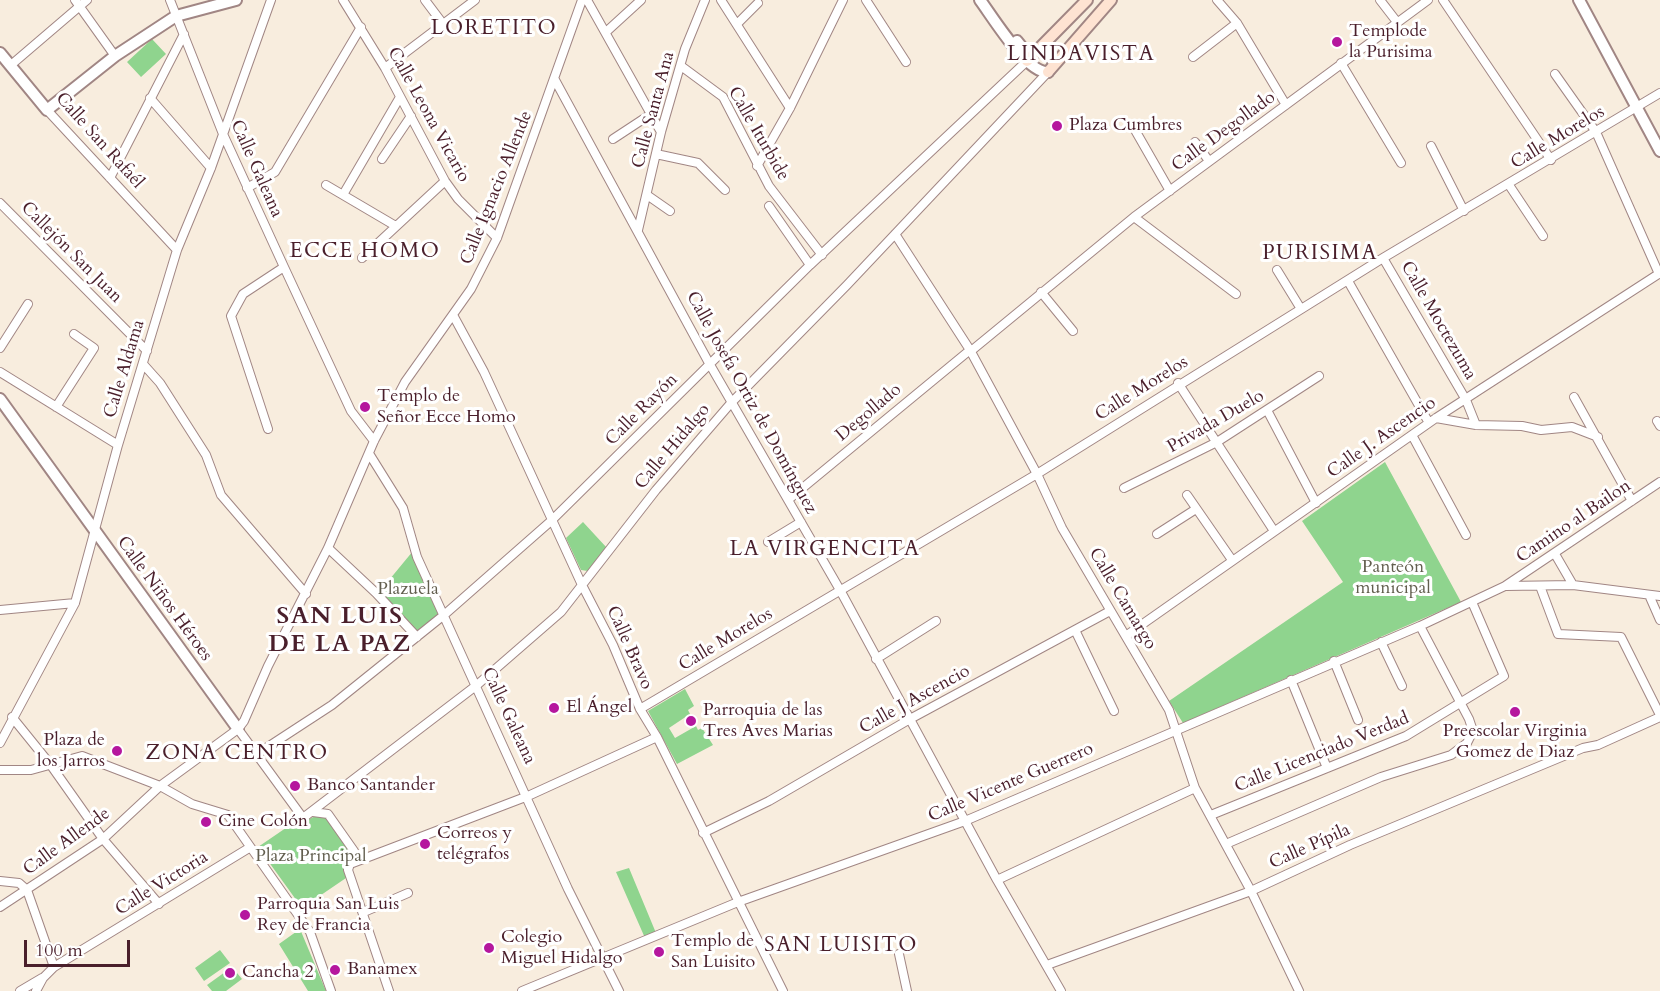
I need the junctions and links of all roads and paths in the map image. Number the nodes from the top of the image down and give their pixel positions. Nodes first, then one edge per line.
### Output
1 (87, 0) edge
2 (170, 0) edge
3 (237, 0) edge
4 (271, 0) edge
5 (343, 0) edge
6 (425, 0) edge
7 (475, 0) edge
8 (582, 0) edge
9 (587, 0) edge
10 (641, 0) edge
11 (705, 0) edge
12 (722, 0) edge
13 (843, 0) edge
14 (866, 0) edge
15 (980, 0) edge
16 (986, 0) edge
17 (1087, 0) edge
18 (1111, 0) edge
19 (1217, 0) edge
20 (1380, 0) edge
21 (1428, 0) edge
22 (1443, 0) edge
23 (1579, 0) edge
24 (78, 3) edge
25 (758, 3) dead end
26 (1586, 7) edge
27 (176, 16) junction
28 (1396, 22) junction
29 (1237, 23) junction
30 (443, 24) junction
31 (737, 24) junction
32 (361, 27) junction
33 (606, 32) junction
34 (1056, 32) junction
35 (184, 34) junction
36 (1070, 46) junction
37 (1039, 50) junction
38 (0, 52) edge
39 (116, 56) junction
40 (1193, 57) dead end
41 (906, 62) dead end
42 (1027, 62) junction
43 (1341, 63) junction
44 (11, 65) junction
45 (681, 66) junction
46 (385, 68) junction
47 (1051, 68) junction
48 (1555, 74) dead end
49 (555, 80) junction
50 (1660, 93) edge
51 (400, 97) junction
52 (150, 98) junction
53 (1286, 105) junction
54 (1639, 106) junction
55 (790, 108) junction
56 (47, 110) junction
57 (651, 114) junction
58 (411, 117) junction
59 (1135, 130) dead end
60 (661, 132) junction
61 (1596, 132) junction
62 (223, 134) junction
63 (1660, 138) edge
64 (613, 140) dead end
65 (1195, 142) dead end
66 (1431, 146) dead end
67 (1660, 151) edge
68 (656, 154) junction
69 (382, 159) dead end
70 (1551, 160) junction
71 (1209, 161) junction
72 (1401, 163) dead end
73 (757, 166) junction
74 (211, 168) junction
75 (110, 178) junction
76 (446, 181) junction
77 (326, 185) dead end
78 (1509, 185) junction
79 (247, 188) junction
80 (725, 190) dead end
81 (1170, 191) junction
82 (344, 194) junction
83 (648, 195) junction
84 (0, 203) edge
85 (769, 206) dead end
86 (670, 211) dead end
87 (1464, 211) junction
88 (1134, 217) junction
89 (394, 225) junction
90 (638, 230) junction
91 (895, 234) junction
92 (1543, 236) dead end
93 (497, 238) junction
94 (177, 250) junction
95 (822, 255) junction
96 (362, 258) dead end
97 (1383, 258) junction
98 (810, 265) junction
99 (284, 267) junction
100 (1277, 270) dead end
101 (1660, 274) edge
102 (1348, 282) junction
103 (1041, 292) junction
104 (1236, 294) dead end
105 (28, 304) dead end
106 (1301, 309) junction
107 (453, 315) junction
108 (1073, 331) dead end
109 (74, 334) dead end
110 (0, 348) edge
111 (970, 350) junction
112 (147, 351) junction
113 (709, 363) junction
114 (143, 364) junction
115 (0, 372) edge
116 (1319, 376) dead end
117 (1178, 383) junction
118 (1574, 397) dead end
119 (0, 399) edge
120 (1466, 400) junction
121 (731, 403) junction
122 (57, 407) junction
123 (1267, 411) junction
124 (1433, 421) junction
125 (1476, 426) junction
126 (268, 429) dead end
127 (1412, 435) junction
128 (1598, 437) junction
129 (374, 441) junction
130 (1217, 442) junction
131 (118, 445) junction
132 (370, 455) junction
133 (1036, 474) junction
134 (1660, 482) edge
135 (1124, 488) dead end
136 (1187, 495) dead end
137 (788, 500) junction
138 (1632, 501) junction
139 (1316, 503) junction
140 (1196, 509) junction
141 (551, 521) junction
142 (801, 522) junction
143 (94, 531) junction
144 (1274, 531) junction
145 (1157, 534) dead end
146 (1467, 535) dead end
147 (768, 542) dead end
148 (328, 548) junction
149 (1555, 554) junction
150 (1232, 560) junction
151 (582, 585) junction
152 (1573, 585) junction
153 (1505, 586) junction
154 (1540, 586) junction
155 (840, 590) junction
156 (306, 594) junction
157 (1649, 595) junction
158 (1660, 596) edge
159 (1472, 602) junction
160 (75, 603) junction
161 (0, 610) edge
162 (1110, 611) junction
163 (444, 615) junction
164 (1660, 620) edge
165 (936, 621) dead end
166 (1420, 626) junction
167 (1075, 630) junction
168 (1126, 635) junction
169 (417, 637) junction
170 (1381, 642) junction
171 (876, 659) junction
172 (1334, 661) junction
173 (1291, 680) junction
174 (477, 685) junction
175 (1402, 686) dead end
176 (1459, 702) junction
177 (640, 709) junction
178 (1114, 711) dead end
179 (1660, 716) edge
180 (12, 717) junction
181 (910, 719) junction
182 (1359, 720) dead end
183 (238, 729) junction
184 (1178, 729) junction
185 (657, 737) junction
186 (0, 742) edge
187 (257, 754) junction
188 (50, 764) junction
189 (1327, 768) junction
190 (0, 770) edge
191 (159, 786) junction
192 (1195, 788) junction
193 (528, 796) junction
194 (313, 812) junction
195 (1210, 814) junction
196 (303, 819) joint
197 (965, 821) junction
198 (703, 833) junction
199 (103, 839) junction
200 (1226, 843) junction
201 (249, 848) junction
202 (350, 864) junction
203 (997, 880) junction
204 (0, 881) edge
205 (27, 890) junction
206 (1251, 891) junction
207 (408, 893) dead end
208 (738, 902) junction
209 (159, 904) junction
210 (0, 907) edge
211 (364, 912) junction
212 (899, 954) dead end
213 (604, 956) junction
214 (1047, 965) junction
215 (54, 967) junction
216 (43, 978) junction
217 (20, 991) edge
218 (36, 991) edge
219 (332, 991) edge
220 (389, 991) edge
221 (522, 991) edge
222 (619, 991) edge
223 (783, 991) edge
224 (907, 991) edge
225 (1061, 991) edge
226 (1299, 991) edge

1 - 24 street
2 - 27 street, Calle Galeana
3 - 27 street
4 - 62 street, Calle Aldama
5 - 32 street, Calle Leona Vicario
6 - 30 street
7 - 30 street
8 - 49 street, Calle Ignacio Allende
9 - 33 street
10 - 33 street
11 - 45 street, Calle Santa Ana
12 - 31 street
13 - 55 street
14 - 41 street
15 - 42 street
16 - 37 street
17 - 34 main road
18 - 36 main road
19 - 29 street
20 - 28 street
21 - 28 street, Calle Degollado
22 - 70 street
23 - 26 street
24 - 39 street
24 - 44 street
25 - 31 street
26 - 54 street
27 - 35 street, Calle Galeana
27 - 39 street
28 - 43 street, Calle Degollado
29 - 40 street
29 - 53 street
30 - 46 street
31 - 55 street
32 - 46 street, Calle Leona Vicario
32 - 79 street
33 - 57 street
34 - 36 main road
34 - 37 main road
35 - 52 street
35 - 62 street, Calle Galeana
36 - 47 main road
37 - 42 main road
37 - 47 street
38 - 44 street, Calle San Rafaél
39 - 56 street
42 - 47 street
42 - 95 street, Calle Rayón
43 - 53 street, Calle Degollado
43 - 72 street
44 - 56 street, Calle San Rafaél
45 - 60 street, Calle Santa Ana
45 - 73 street, Calle Iturbide
46 - 51 street, Calle Leona Vicario
47 - 91 street, Calle Hidalgo
48 - 61 street
49 - 90 street, Calle Josefa Ortiz de Domínguez
49 - 93 street, Calle Ignacio Allende
50 - 54 street, Calle Morelos
51 - 58 street, Calle Leona Vicario
51 - 82 street
52 - 74 street
52 - 75 street
53 - 71 street, Calle Degollado
54 - 61 street, Calle Morelos
54 - 63 street
54 - 67 street
55 - 73 street
56 - 75 street, Calle San Rafaél
57 - 60 street
57 - 64 street
58 - 69 street
58 - 76 street, Calle Leona Vicario
59 - 81 street
60 - 68 street, Calle Santa Ana
61 - 70 street, Calle Morelos
61 - 101 street
62 - 74 street, Calle Aldama
62 - 79 street, Calle Galeana
65 - 71 street
66 - 87 street
68 - 80 street
68 - 83 street, Calle Santa Ana
70 - 78 street, Calle Morelos
71 - 81 street, Calle Degollado
73 - 95 street, Calle Iturbide
74 - 94 street, Calle Aldama
75 - 94 street, Calle San Rafaél
76 - 89 street
76 - 93 street, Calle Leona Vicario
77 - 82 street
78 - 87 street, Calle Morelos
78 - 92 street
79 - 99 street, Calle Galeana
81 - 88 street, Calle Degollado
82 - 89 street
83 - 86 street
83 - 90 street, Calle Santa Ana
84 - 112 street, Callejón San Juan
85 - 98 street
87 - 97 street, Calle Morelos
88 - 103 street, Calle Degollado
88 - 104 street
89 - 96 street
90 - 113 street, Calle Josefa Ortiz de Domínguez
91 - 111 street, Calle Camargo
91 - 121 street, Calle Hidalgo
93 - 107 street, Calle Ignacio Allende
94 - 112 street, Calle Aldama
95 - 98 street, Calle Rayón
97 - 102 street, Calle Morelos
97 - 120 street, Calle Moctezuma
98 - 113 street, Calle Rayón
99 - 126 street
99 - 129 street, Calle Galeana
100 - 106 street
101 - 120 street, Calle J. Ascencio
102 - 106 street, Calle Morelos
102 - 124 street
103 - 108 street
103 - 111 street, Degollado
105 - 110 street
106 - 117 street, Calle Morelos
107 - 129 street, Calle Ignacio Allende
107 - 141 street, Calle Bravo
109 - 122 street
111 - 133 street, Calle Camargo
111 - 137 street, Degollado
112 - 114 street, Calle Aldama
113 - 121 street, Calle Josefa Ortiz de Domínguez
113 - 141 street, Calle Rayón
114 - 131 street, Calle Aldama
114 - 156 street
115 - 122 street
116 - 123 street, Privada Duelo
117 - 130 street
117 - 133 street, Calle Morelos
118 - 128 street
119 - 143 street, Calle Niños Héroes
120 - 124 street, Calle J. Ascencio
120 - 125 street, Calle Moctezuma
121 - 137 street, Calle Josefa Ortiz de Domínguez
121 - 151 street, Calle Hidalgo
122 - 131 street
123 - 130 street, Privada Duelo
123 - 139 street
124 - 125 street
124 - 127 street, Calle J. Ascencio
125 - 128 street
127 - 139 street, Calle J. Ascencio
127 - 146 street
128 - 138 street
129 - 132 street, Calle Ignacio Allende
130 - 135 street, Privada Duelo
130 - 144 street
131 - 143 street, Calle Aldama
132 - 148 street, Calle Ignacio Allende
132 - 163 street, Calle Galeana
133 - 155 street, Calle Morelos
133 - 162 street, Calle Camargo
134 - 138 street, Camino al Bailon
136 - 140 street
137 - 142 street, Calle Josefa Ortiz de Domínguez
138 - 149 street, Camino al Bailon
139 - 144 street, Calle J. Ascencio
140 - 145 street
140 - 150 street
141 - 151 street, Calle Bravo
141 - 163 street, Calle Rayón
142 - 147 street
142 - 155 street, Calle Josefa Ortiz de Domínguez
143 - 160 street, Calle Aldama
143 - 183 street, Calle Niños Héroes
144 - 150 street, Calle J. Ascencio
148 - 156 street, Calle Ignacio Allende
148 - 169 street
149 - 152 street
149 - 153 street, Camino al Bailon
150 - 168 street, Calle J. Ascencio
151 - 174 street, Calle Hidalgo
151 - 177 street, Calle Bravo
152 - 154 street
152 - 157 street
153 - 154 street
153 - 159 street, Calle Vicente Guerrero
154 - 179 street
155 - 171 street, Calle Josefa Ortiz de Domínguez
155 - 177 street, Calle Morelos
156 - 183 street, Calle Ignacio Allende
157 - 158 street
157 - 164 street
159 - 166 street, Calle Vicente Guerrero
159 - 176 street, Calle Licenciado Verdad
160 - 161 street
160 - 180 street, Calle Aldama
162 - 167 street, Calle J Ascencio
162 - 168 street, Calle Camargo
163 - 169 street, Calle Rayón
163 - 174 street, Calle Galeana
165 - 171 street
166 - 170 street, Calle Vicente Guerrero
166 - 176 street
167 - 178 street
167 - 181 street, Calle J Ascencio
168 - 184 street, Calle Camargo
169 - 187 street, Calle Rayón
170 - 172 street, Calle Vicente Guerrero
170 - 175 street
171 - 181 street, Calle Josefa Ortiz de Domínguez
172 - 173 street, Calle Vicente Guerrero
172 - 182 street
173 - 184 street, Calle Vicente Guerrero
173 - 189 street
174 - 193 street, Calle Galeana
174 - 194 street, Calle Hidalgo
176 - 189 street, Calle Licenciado Verdad
176 - 200 street
177 - 185 street, Calle Bravo
179 - 206 street, Calle Pípila
180 - 186 street, Calle Aldama
180 - 188 street
181 - 197 street, Calle Josefa Ortiz de Domínguez
181 - 198 street, Calle J Ascencio
183 - 187 street, Calle Niños Héroes
183 - 191 street, Calle Allende
184 - 192 street, Calle Camargo
184 - 197 street, Calle Vicente Guerrero
185 - 193 street
185 - 198 street, Calle Bravo
187 - 196 street, Calle Niños Héroes
188 - 190 street
188 - 191 street
188 - 199 street
189 - 195 street, Calle Licenciado Verdad
191 - 199 street, Calle Allende
191 - 201 street
192 - 195 street, Calle Camargo
192 - 203 street
193 - 202 street
193 - 213 street, Calle Galeana
194 - 196 street, Calle Hidalgo
194 - 202 street
195 - 200 street, Calle Camargo
197 - 203 street, Calle Josefa Ortiz de Domínguez
197 - 208 street, Calle Vicente Guerrero
198 - 208 street, Calle Bravo
199 - 205 street, Calle Allende
199 - 209 street
200 - 206 street, Calle Camargo
201 - 209 street, Calle Victoria
201 - 219 street
202 - 211 street
203 - 214 street, Calle Josefa Ortiz de Domínguez
204 - 205 street
205 - 210 street, Calle Allende
205 - 215 street
206 - 214 street, Calle Pípila
206 - 226 street, Calle Camargo
207 - 211 street
208 - 213 street, Calle Vicente Guerrero
208 - 223 street, Calle Bravo
209 - 215 street, Calle Victoria
211 - 220 street
212 - 224 street
213 - 221 street, Calle Vicente Guerrero
213 - 222 street, Calle Galeana
214 - 225 street, Calle Josefa Ortiz de Domínguez
215 - 216 street, Calle Victoria
216 - 217 street
216 - 218 street, Calle Victoria

